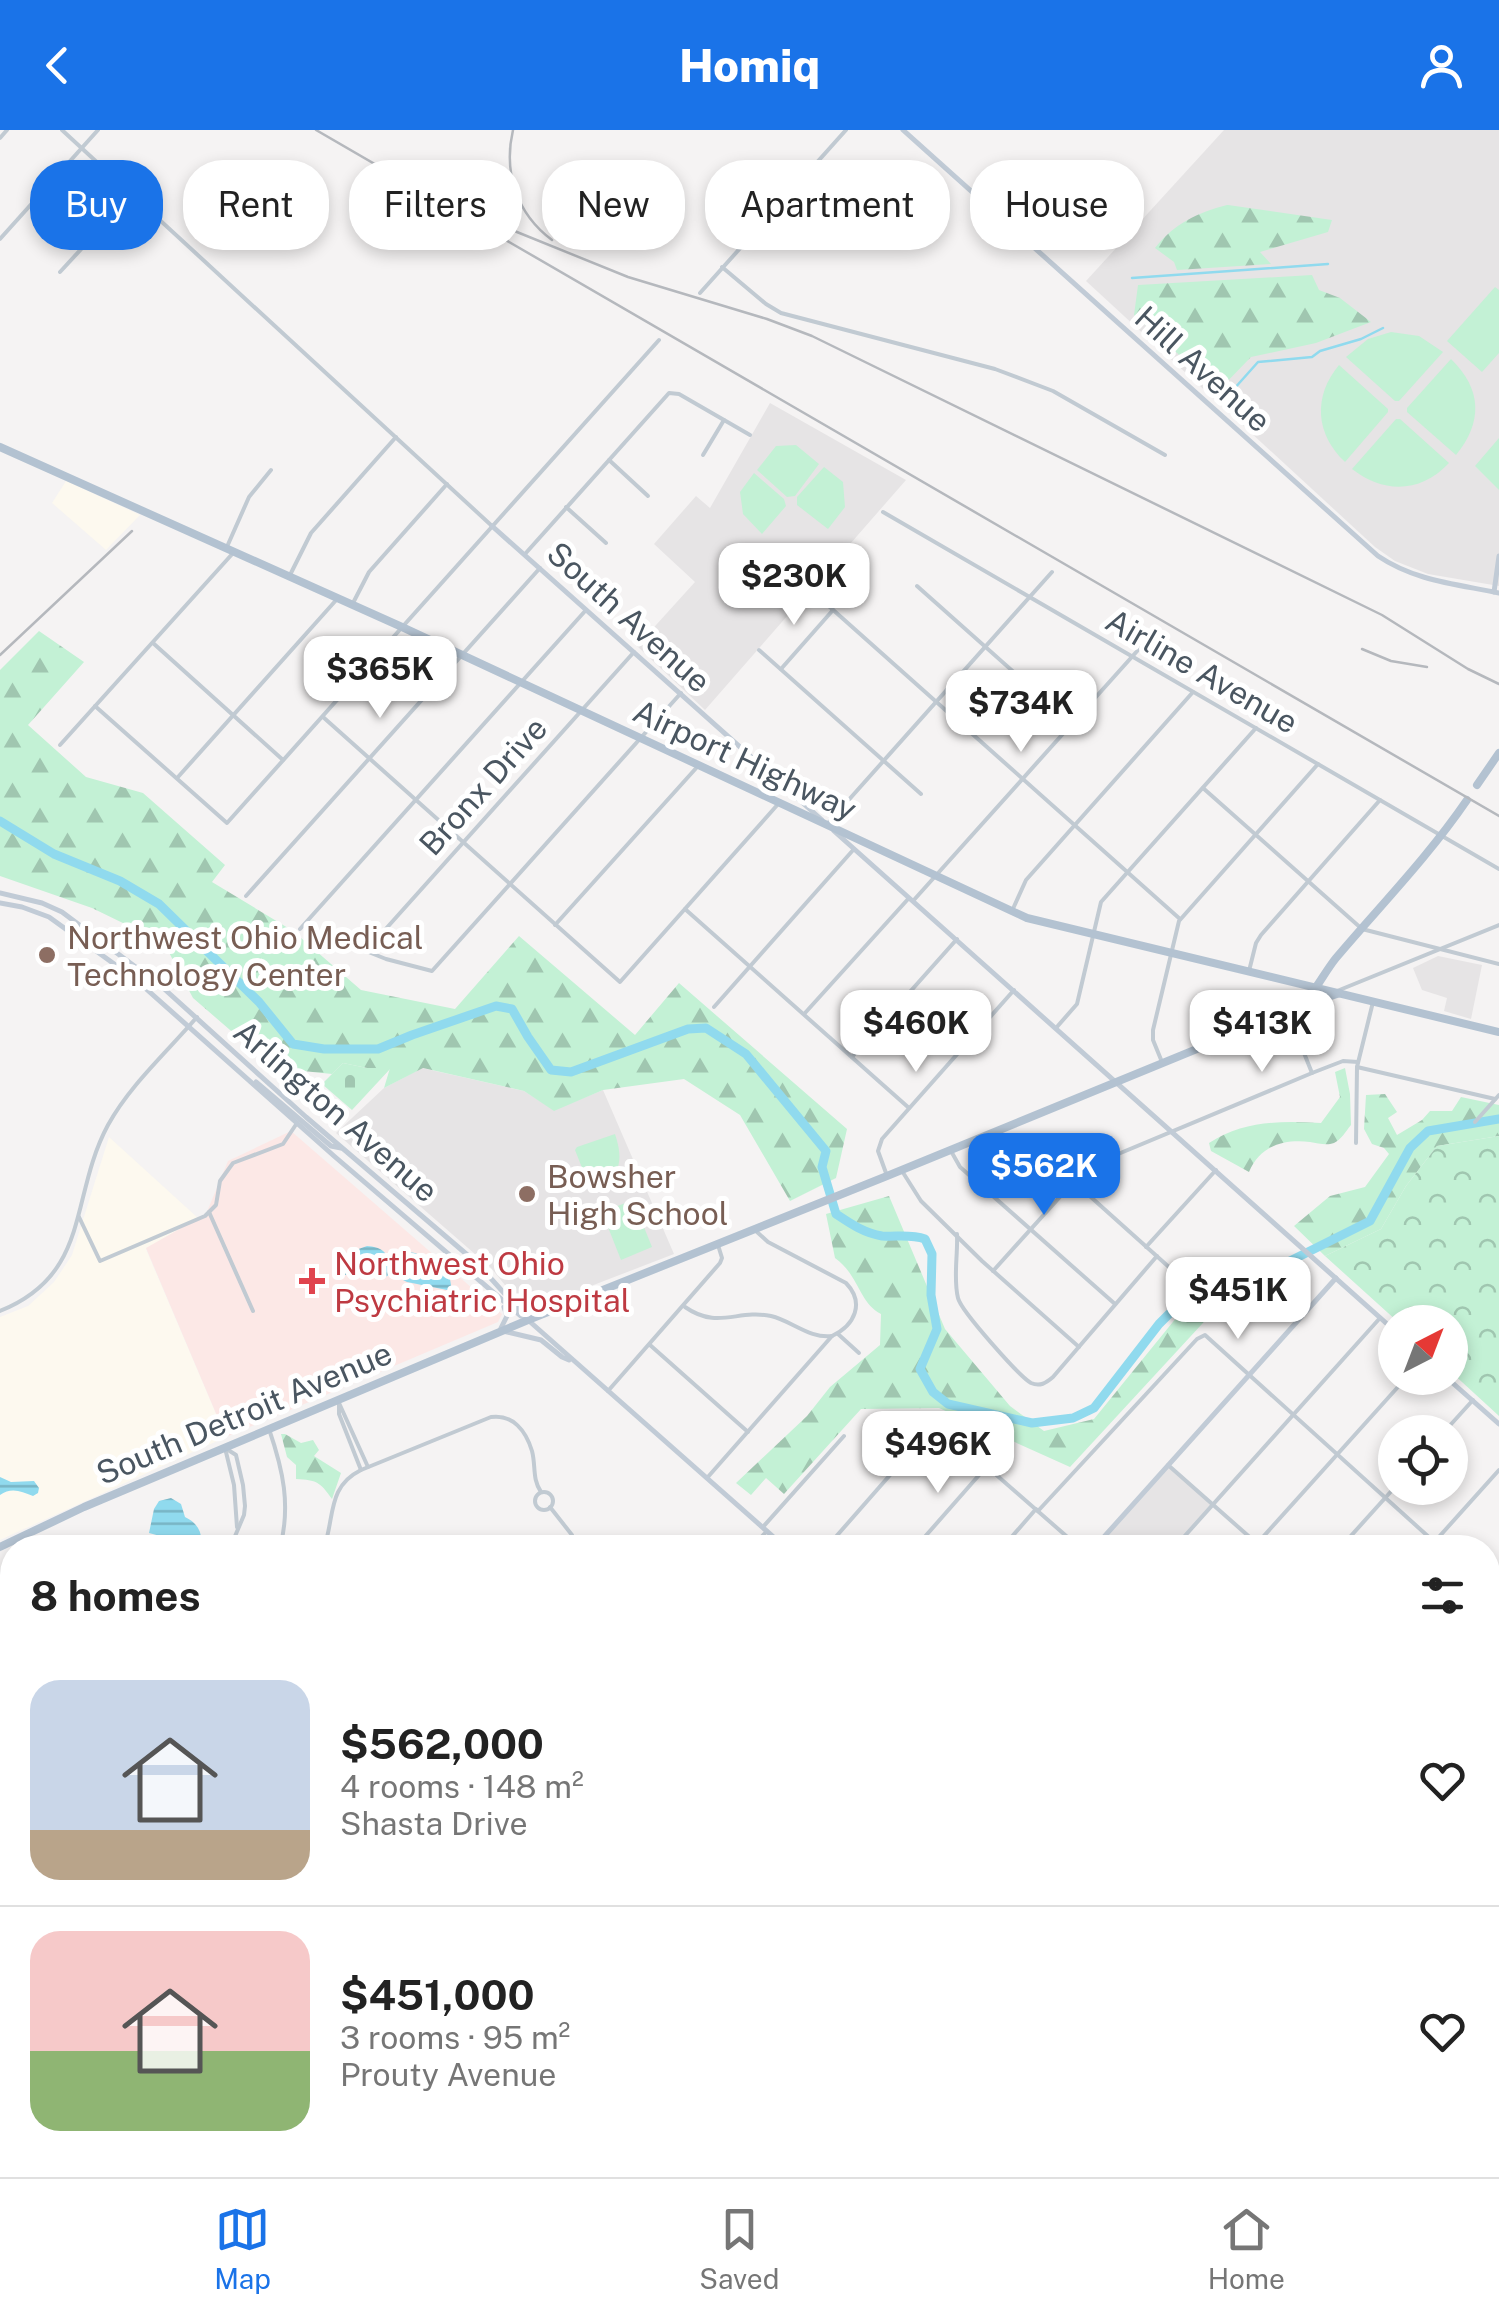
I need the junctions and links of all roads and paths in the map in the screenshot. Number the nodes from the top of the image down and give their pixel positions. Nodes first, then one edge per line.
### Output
1 (7, 130) edge
2 (62, 130) edge
3 (98, 130) edge
4 (846, 130) edge
5 (902, 130) edge
6 (0, 138) edge
7 (82, 148) junction
8 (71, 160) edge
9 (30, 205) edge
10 (0, 238) edge
11 (80, 250) edge
12 (722, 268) junction
13 (60, 272) dead end
14 (700, 293) dead end
15 (659, 340) dead end
16 (724, 420) junction
17 (750, 435) dead end
18 (396, 437) junction
19 (0, 447) edge
20 (703, 455) dead end
21 (1165, 455) dead end
22 (608, 460) junction
23 (271, 470) dead end
24 (447, 484) junction
25 (648, 496) dead end
26 (566, 508) junction
27 (883, 512) dead end
28 (492, 526) junction
29 (606, 543) dead end
30 (230, 550) junction
31 (524, 554) junction
32 (1499, 556) edge
33 (540, 568) junction
34 (1052, 572) dead end
35 (288, 577) junction
36 (804, 584) dead end
37 (917, 586) dead end
38 (1497, 592) edge
39 (1030, 597) junction
40 (338, 598) junction
41 (352, 605) junction
42 (586, 610) junction
43 (833, 610) junction
44 (402, 627) junction
45 (1156, 630) dead end
46 (152, 642) junction
47 (986, 647) junction
48 (759, 650) dead end
49 (634, 652) junction
50 (461, 655) junction
51 (1132, 656) junction
52 (781, 669) junction
53 (521, 683) junction
54 (1194, 692) junction
55 (681, 693) junction
56 (936, 702) junction
57 (95, 706) junction
58 (581, 711) junction
59 (233, 715) junction
60 (323, 716) junction
61 (1072, 724) junction
62 (1256, 728) junction
63 (640, 739) junction
64 (60, 745) dead end
65 (1499, 752) edge
66 (369, 758) junction
67 (284, 760) junction
68 (884, 761) junction
69 (1318, 764) junction
70 (698, 766) junction
71 (176, 779) junction
72 (1022, 779) junction
73 (1477, 785) dead end
74 (1203, 788) junction
75 (922, 794) dead end
76 (416, 800) junction
77 (1380, 800) junction
78 (1467, 800) dead end
79 (779, 803) junction
80 (827, 824) junction
81 (1075, 826) junction
82 (1256, 834) junction
83 (1442, 836) junction
84 (463, 842) junction
85 (854, 849) junction
86 (1499, 870) edge
87 (1128, 873) junction
88 (936, 876) junction
89 (1308, 881) junction
90 (510, 884) junction
91 (0, 893) edge
92 (246, 896) dead end
93 (911, 900) junction
94 (0, 904) edge
95 (685, 909) junction
96 (1012, 911) junction
97 (1180, 919) junction
98 (555, 924) junction
99 (1499, 925) edge
100 (300, 929) dead end
101 (1362, 929) junction
102 (1094, 935) junction
103 (956, 939) junction
104 (1440, 949) junction
105 (1171, 953) junction
106 (1336, 958) junction
107 (1499, 964) edge
108 (750, 966) junction
109 (1249, 972) junction
110 (1314, 988) junction
111 (1014, 990) junction
112 (1338, 993) junction
113 (1373, 1002) junction
114 (714, 1007) dead end
115 (1297, 1008) junction
116 (1287, 1012) junction
117 (804, 1015) junction
118 (197, 1018) junction
119 (190, 1026) junction
120 (1056, 1028) junction
121 (1499, 1032) edge
122 (852, 1057) junction
123 (1162, 1063) junction
124 (1357, 1064) junction
125 (237, 1069) junction
126 (1312, 1073) junction
127 (1117, 1082) junction
128 (1497, 1097) edge
129 (909, 1108) junction
130 (296, 1122) junction
131 (1475, 1122) dead end
132 (1172, 1130) junction
133 (1356, 1143) dead end
134 (342, 1147) junction
135 (1044, 1149) dead end
136 (950, 1150) junction
137 (902, 1170) junction
138 (1216, 1170) junction
139 (887, 1176) junction
140 (1074, 1181) junction
141 (209, 1212) junction
142 (79, 1216) junction
143 (1031, 1229) junction
144 (754, 1230) junction
145 (957, 1234) junction
146 (718, 1245) junction
147 (1146, 1247) junction
148 (1157, 1256) junction
149 (1170, 1268) dead end
150 (993, 1271) junction
151 (1333, 1275) junction
152 (500, 1300) junction
153 (1115, 1304) junction
154 (684, 1306) junction
155 (253, 1311) dead end
156 (0, 1312) edge
157 (1378, 1316) edge
158 (528, 1320) junction
159 (1378, 1320) edge
160 (500, 1332) junction
161 (835, 1335) junction
162 (650, 1344) junction
163 (1078, 1347) junction
164 (859, 1352) dead end
165 (576, 1364) junction
166 (1250, 1375) junction
167 (608, 1391) junction
168 (1391, 1395) edge
169 (1466, 1395) edge
170 (1472, 1400) junction
171 (338, 1401) junction
172 (1294, 1415) junction
173 (1459, 1415) edge
174 (1499, 1424) edge
175 (269, 1430) junction
176 (748, 1432) junction
177 (844, 1436) dead end
178 (225, 1448) junction
179 (1338, 1454) junction
180 (1168, 1465) junction
181 (987, 1466) junction
182 (368, 1467) junction
183 (360, 1470) junction
184 (1499, 1470) edge
185 (707, 1478) junction
186 (1378, 1491) edge
187 (541, 1492) junction
188 (1213, 1504) junction
189 (1380, 1505) edge
190 (1394, 1505) edge
191 (550, 1507) junction
192 (1037, 1510) junction
193 (237, 1527) junction
194 (765, 1529) junction
195 (25, 1535) edge
196 (234, 1535) edge
197 (283, 1535) edge
198 (327, 1535) edge
199 (572, 1535) edge
200 (761, 1535) edge
201 (772, 1535) edge
202 (837, 1535) edge
203 (926, 1535) edge
204 (1014, 1535) edge
205 (1065, 1535) edge
206 (1106, 1535) edge
207 (1186, 1535) edge
208 (1246, 1535) edge
209 (1268, 1535) edge
210 (1352, 1535) edge
211 (1426, 1535) edge
212 (1440, 1535) edge

1 - 6 street
2 - 7 street, South Avenue
3 - 7 street
4 - 12 street
5 - 38 street, Hill Avenue
7 - 8 street
7 - 18 street, South Avenue
9 - 10 street
11 - 13 street
12 - 14 street
12 - 21 street
15 - 28 street
16 - 17 street
16 - 20 street
16 - 22 street
18 - 24 street, South Avenue
18 - 35 street
19 - 30 main road, Airport Highway
22 - 25 street
22 - 26 street
23 - 30 street
24 - 28 street, South Avenue
24 - 41 street
26 - 29 street
26 - 31 street
27 - 39 street, Airline Avenue
28 - 31 street, South Avenue
28 - 44 street
30 - 35 main road, Airport Highway
30 - 46 street
31 - 33 street, South Avenue
32 - 38 street
33 - 42 street, South Avenue
33 - 50 street
34 - 39 street
35 - 40 main road, Airport Highway
36 - 43 street
37 - 47 street
39 - 47 street
39 - 51 street, Airline Avenue
40 - 41 main road, Airport Highway
40 - 59 street
41 - 44 main road, Airport Highway
42 - 49 street, South Avenue
42 - 53 street
43 - 52 street
43 - 56 street
44 - 50 main road, Airport Highway
44 - 60 street
45 - 51 street
46 - 57 street
46 - 59 street
47 - 56 street
47 - 61 street
48 - 52 street
49 - 55 street, South Avenue
49 - 58 street, Bronx Drive
50 - 53 main road, Airport Highway
50 - 66 street
51 - 54 street, Airline Avenue
51 - 61 street
52 - 68 street
53 - 58 main road, Airport Highway
53 - 76 street
54 - 62 street, Airline Avenue
54 - 81 street
55 - 63 street
55 - 80 street, South Avenue
56 - 68 street
56 - 72 street
57 - 64 street
57 - 71 street
58 - 63 main road, Airport Highway
58 - 84 street, Bronx Drive
59 - 67 street
59 - 71 street
60 - 66 street
60 - 67 street
61 - 72 street
62 - 69 street, Airline Avenue
62 - 74 street
63 - 70 main road, Airport Highway
63 - 90 street
65 - 73 main road
66 - 76 street
66 - 92 street
67 - 71 street
68 - 75 street
68 - 80 street
69 - 77 street, Airline Avenue
69 - 82 street
70 - 79 main road, Airport Highway
70 - 98 street
72 - 81 street
72 - 88 street
74 - 82 street
74 - 87 street
76 - 84 street
76 - 100 street
77 - 83 street, Airline Avenue
77 - 89 street
78 - 83 main road
79 - 80 main road, Airport Highway
79 - 95 street
80 - 85 street, South Avenue
80 - 88 main road, Airport Highway
81 - 87 street
81 - 96 street
82 - 89 street
82 - 97 street
83 - 86 street, Airline Avenue
83 - 101 main road
84 - 90 street
84 - 90 street, Bronx Drive
85 - 93 street, South Avenue
85 - 108 street
87 - 97 street
87 - 102 street
88 - 93 street
88 - 96 main road, Airport Highway
89 - 101 street
89 - 109 street
90 - 98 street
91 - 118 street, Arlington Avenue
93 - 103 street, South Avenue
93 - 117 street
94 - 119 street, Arlington Avenue
95 - 98 street
95 - 108 street
96 - 102 main road, Airport Highway
97 - 105 street
99 - 104 street
101 - 104 street
101 - 106 main road
102 - 105 main road, Airport Highway
102 - 120 street
103 - 111 street, South Avenue
103 - 122 street
104 - 107 street
104 - 112 street
105 - 109 main road, Airport Highway
105 - 123 street
106 - 110 main road
106 - 112 main road
108 - 114 street
108 - 117 street
109 - 110 main road, Airport Highway
110 - 112 main road, Airport Highway
110 - 115 main road
111 - 120 street, South Avenue
111 - 129 street
112 - 113 main road, Airport Highway
112 - 115 main road, South Detroit Avenue
113 - 121 main road, Airport Highway
113 - 124 street
115 - 116 main road, South Detroit Avenue
116 - 123 main road, South Detroit Avenue
116 - 126 street
117 - 122 street
118 - 119 street
118 - 134 street, Arlington Avenue
119 - 125 street, Arlington Avenue
119 - 142 street
120 - 127 street, South Avenue
122 - 129 street
123 - 127 main road, South Detroit Avenue
124 - 126 street
124 - 128 street
124 - 133 street
125 - 130 street, Arlington Avenue
125 - 134 street
126 - 132 street
127 - 132 street, South Avenue
127 - 136 main road, South Detroit Avenue
128 - 131 street
129 - 139 street
130 - 141 street
130 - 152 street, Arlington Avenue
132 - 138 street, South Avenue
132 - 140 street
134 - 158 street, Arlington Avenue
135 - 140 street
136 - 137 main road, South Detroit Avenue
136 - 143 street
137 - 139 main road, South Detroit Avenue
137 - 145 street
138 - 147 street
138 - 151 street, South Avenue
139 - 144 main road, South Detroit Avenue
140 - 143 street
140 - 147 street
141 - 142 street
141 - 155 street
142 - 156 street
143 - 150 street
143 - 153 street
144 - 146 main road, South Detroit Avenue
144 - 161 street
145 - 150 street
145 - 163 street
146 - 154 street
146 - 158 main road, South Detroit Avenue
147 - 148 street
148 - 149 street
148 - 153 street
150 - 163 street
151 - 157 street, South Avenue
151 - 166 street
152 - 158 street, Arlington Avenue
152 - 160 street
153 - 163 street
154 - 161 street
154 - 162 street
158 - 160 main road, South Detroit Avenue
158 - 165 street, Arlington Avenue
159 - 172 street
160 - 165 street
160 - 171 main road, South Detroit Avenue
161 - 164 street
161 - 176 street
162 - 167 street
162 - 176 street
165 - 167 street, Arlington Avenue
166 - 172 street
166 - 180 street
166 - 192 street
167 - 185 street, Arlington Avenue
168 - 179 street
169 - 170 street
170 - 173 street
170 - 174 street
171 - 175 main road, South Detroit Avenue
171 - 182 street
171 - 183 street
172 - 179 street
172 - 188 street
175 - 178 main road, South Detroit Avenue
175 - 197 street
176 - 185 street
177 - 194 street
178 - 193 street
178 - 193 street
178 - 195 main road, South Detroit Avenue
179 - 186 street
179 - 209 street
180 - 188 street
180 - 206 street
181 - 192 street
181 - 202 street
181 - 203 street
182 - 183 street
182 - 187 street
183 - 198 street
184 - 212 street
185 - 194 street, Arlington Avenue
187 - 191 street
187 - 191 street
188 - 207 street
188 - 208 street
189 - 210 street
190 - 211 street
191 - 199 street
192 - 204 street
192 - 205 street
193 - 196 street
194 - 200 street
194 - 201 street, Arlington Avenue

